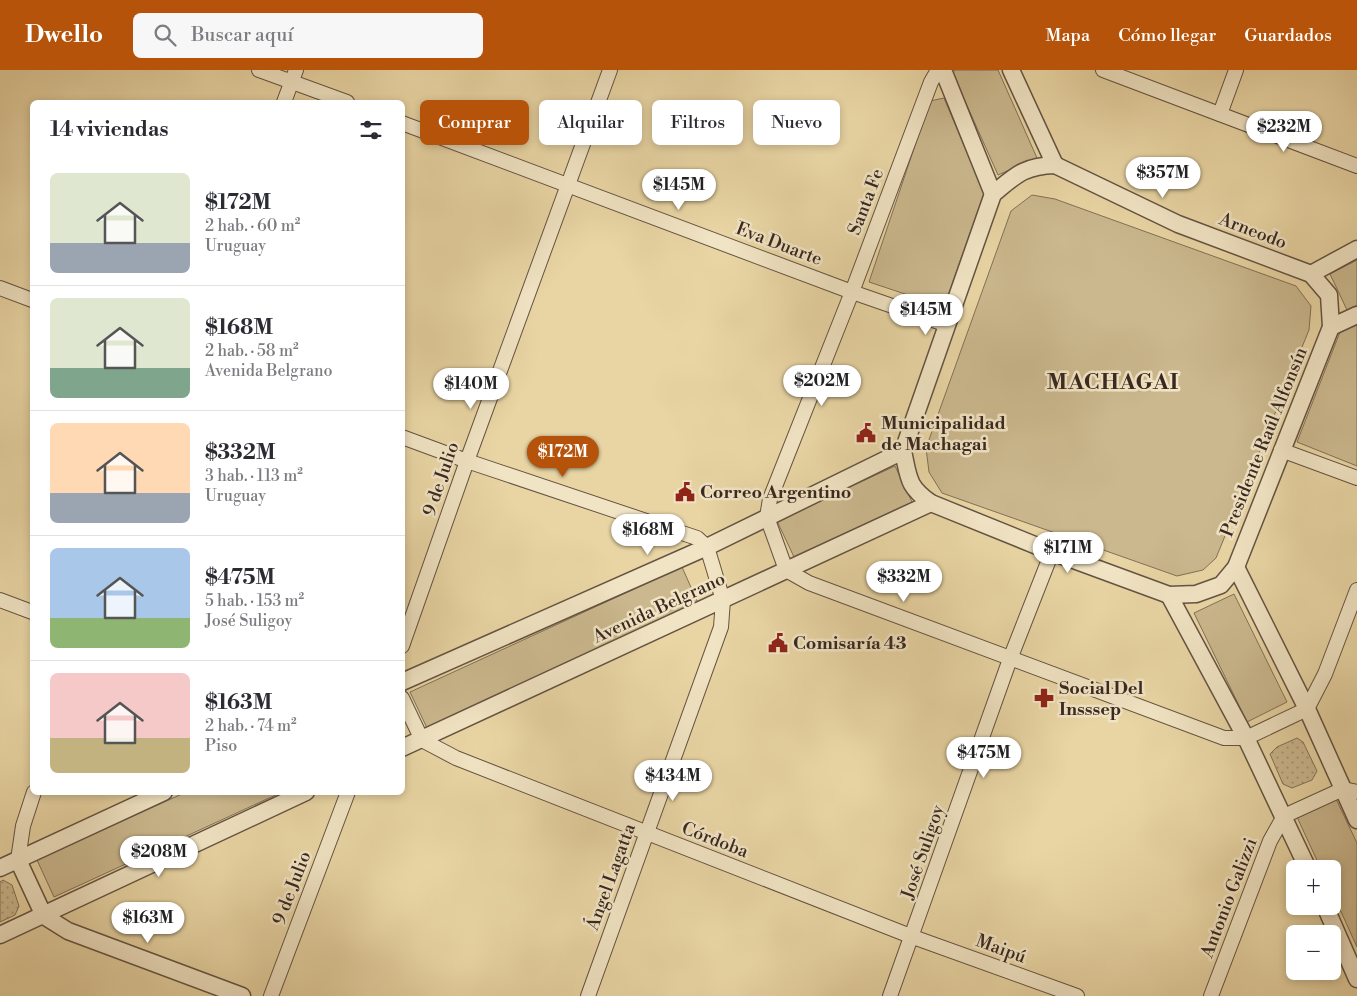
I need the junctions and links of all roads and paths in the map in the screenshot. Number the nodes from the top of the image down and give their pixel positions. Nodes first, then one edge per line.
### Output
1 (259, 70) edge
2 (610, 70) edge
3 (938, 70) edge
4 (943, 70) edge
5 (1012, 70) edge
6 (1103, 70) edge
7 (1236, 70) edge
8 (294, 76) edge
9 (285, 100) edge
10 (343, 100) edge
11 (1220, 114) junction
12 (405, 124) edge
13 (1055, 165) junction
14 (1357, 166) edge
15 (568, 185) junction
16 (993, 194) junction
17 (1357, 249) edge
18 (1310, 274) junction
19 (0, 288) edge
20 (852, 292) junction
21 (30, 299) edge
22 (1357, 315) edge
23 (947, 325) junction
24 (1331, 327) junction
25 (405, 438) edge
26 (1281, 450) junction
27 (903, 451) junction
28 (467, 461) junction
29 (1357, 478) edge
30 (931, 503) junction
31 (768, 517) junction
32 (707, 547) junction
33 (1052, 552) junction
34 (1236, 567) junction
35 (786, 570) junction
36 (1357, 590) edge
37 (1169, 595) junction
38 (0, 600) edge
39 (723, 600) junction
40 (30, 611) edge
41 (405, 637) edge
42 (1010, 659) junction
43 (405, 681) edge
44 (405, 704) edge
45 (1306, 709) junction
46 (1246, 738) junction
47 (422, 740) junction
48 (405, 747) edge
49 (1350, 791) edge
50 (33, 795) edge
51 (158, 795) edge
52 (300, 795) edge
53 (347, 795) edge
54 (1284, 816) junction
55 (1357, 820) edge
56 (646, 833) junction
57 (18, 860) junction
58 (1304, 860) edge
59 (0, 868) edge
60 (1328, 915) edge
61 (44, 916) junction
62 (0, 935) edge
63 (913, 937) junction
64 (1357, 979) edge
65 (242, 996) edge
66 (271, 996) edge
67 (588, 996) edge
68 (890, 996) edge
69 (1077, 996) edge
70 (1211, 996) edge

1 - 8 street
2 - 15 street, 9 de Julio
3 - 20 street, Santa Fe
4 - 16 street
5 - 13 street
6 - 11 street
7 - 11 street
8 - 9 street
8 - 10 street
11 - 14 street
12 - 15 street, Eva Duarte
13 - 16 street
13 - 18 street, Arneodo
15 - 20 street, Eva Duarte
15 - 28 street, 9 de Julio
16 - 23 street
17 - 18 street
18 - 24 street, Presidente Raúl Alfonsín
19 - 21 street
20 - 23 street, Eva Duarte
20 - 31 street, Santa Fe
22 - 24 street
23 - 27 street
24 - 26 street, Presidente Raúl Alfonsín
25 - 28 street
26 - 29 street
26 - 34 street, Presidente Raúl Alfonsín
27 - 30 street
27 - 31 street, Avenida Belgrano
28 - 32 street
28 - 41 street, 9 de Julio
30 - 33 street
30 - 35 street, Avenida Belgrano
31 - 32 street, Avenida Belgrano
31 - 35 street
32 - 39 street, Ángel Lagatta
32 - 43 street, Avenida Belgrano
33 - 37 street
33 - 42 street, José Suligoy
34 - 37 street, Presidente Raúl Alfonsín
34 - 45 street
35 - 39 street, Avenida Belgrano
35 - 42 street
36 - 45 street
37 - 46 street
38 - 40 street
39 - 47 street, Avenida Belgrano
39 - 56 street, Ángel Lagatta
42 - 46 street
42 - 63 street, José Suligoy
44 - 47 street
45 - 46 street
45 - 49 street
46 - 54 street
47 - 48 street, Avenida Belgrano
47 - 56 street, Córdoba
49 - 54 street
49 - 55 street
50 - 57 street
51 - 57 street
52 - 61 street
53 - 66 street, 9 de Julio
54 - 58 street
54 - 70 street, Antonio Galizzi
56 - 63 street, Córdoba
56 - 67 street, Ángel Lagatta
57 - 59 street
57 - 61 street
60 - 64 street
61 - 62 street
61 - 65 street
63 - 68 street, José Suligoy
63 - 69 street, Maipú

